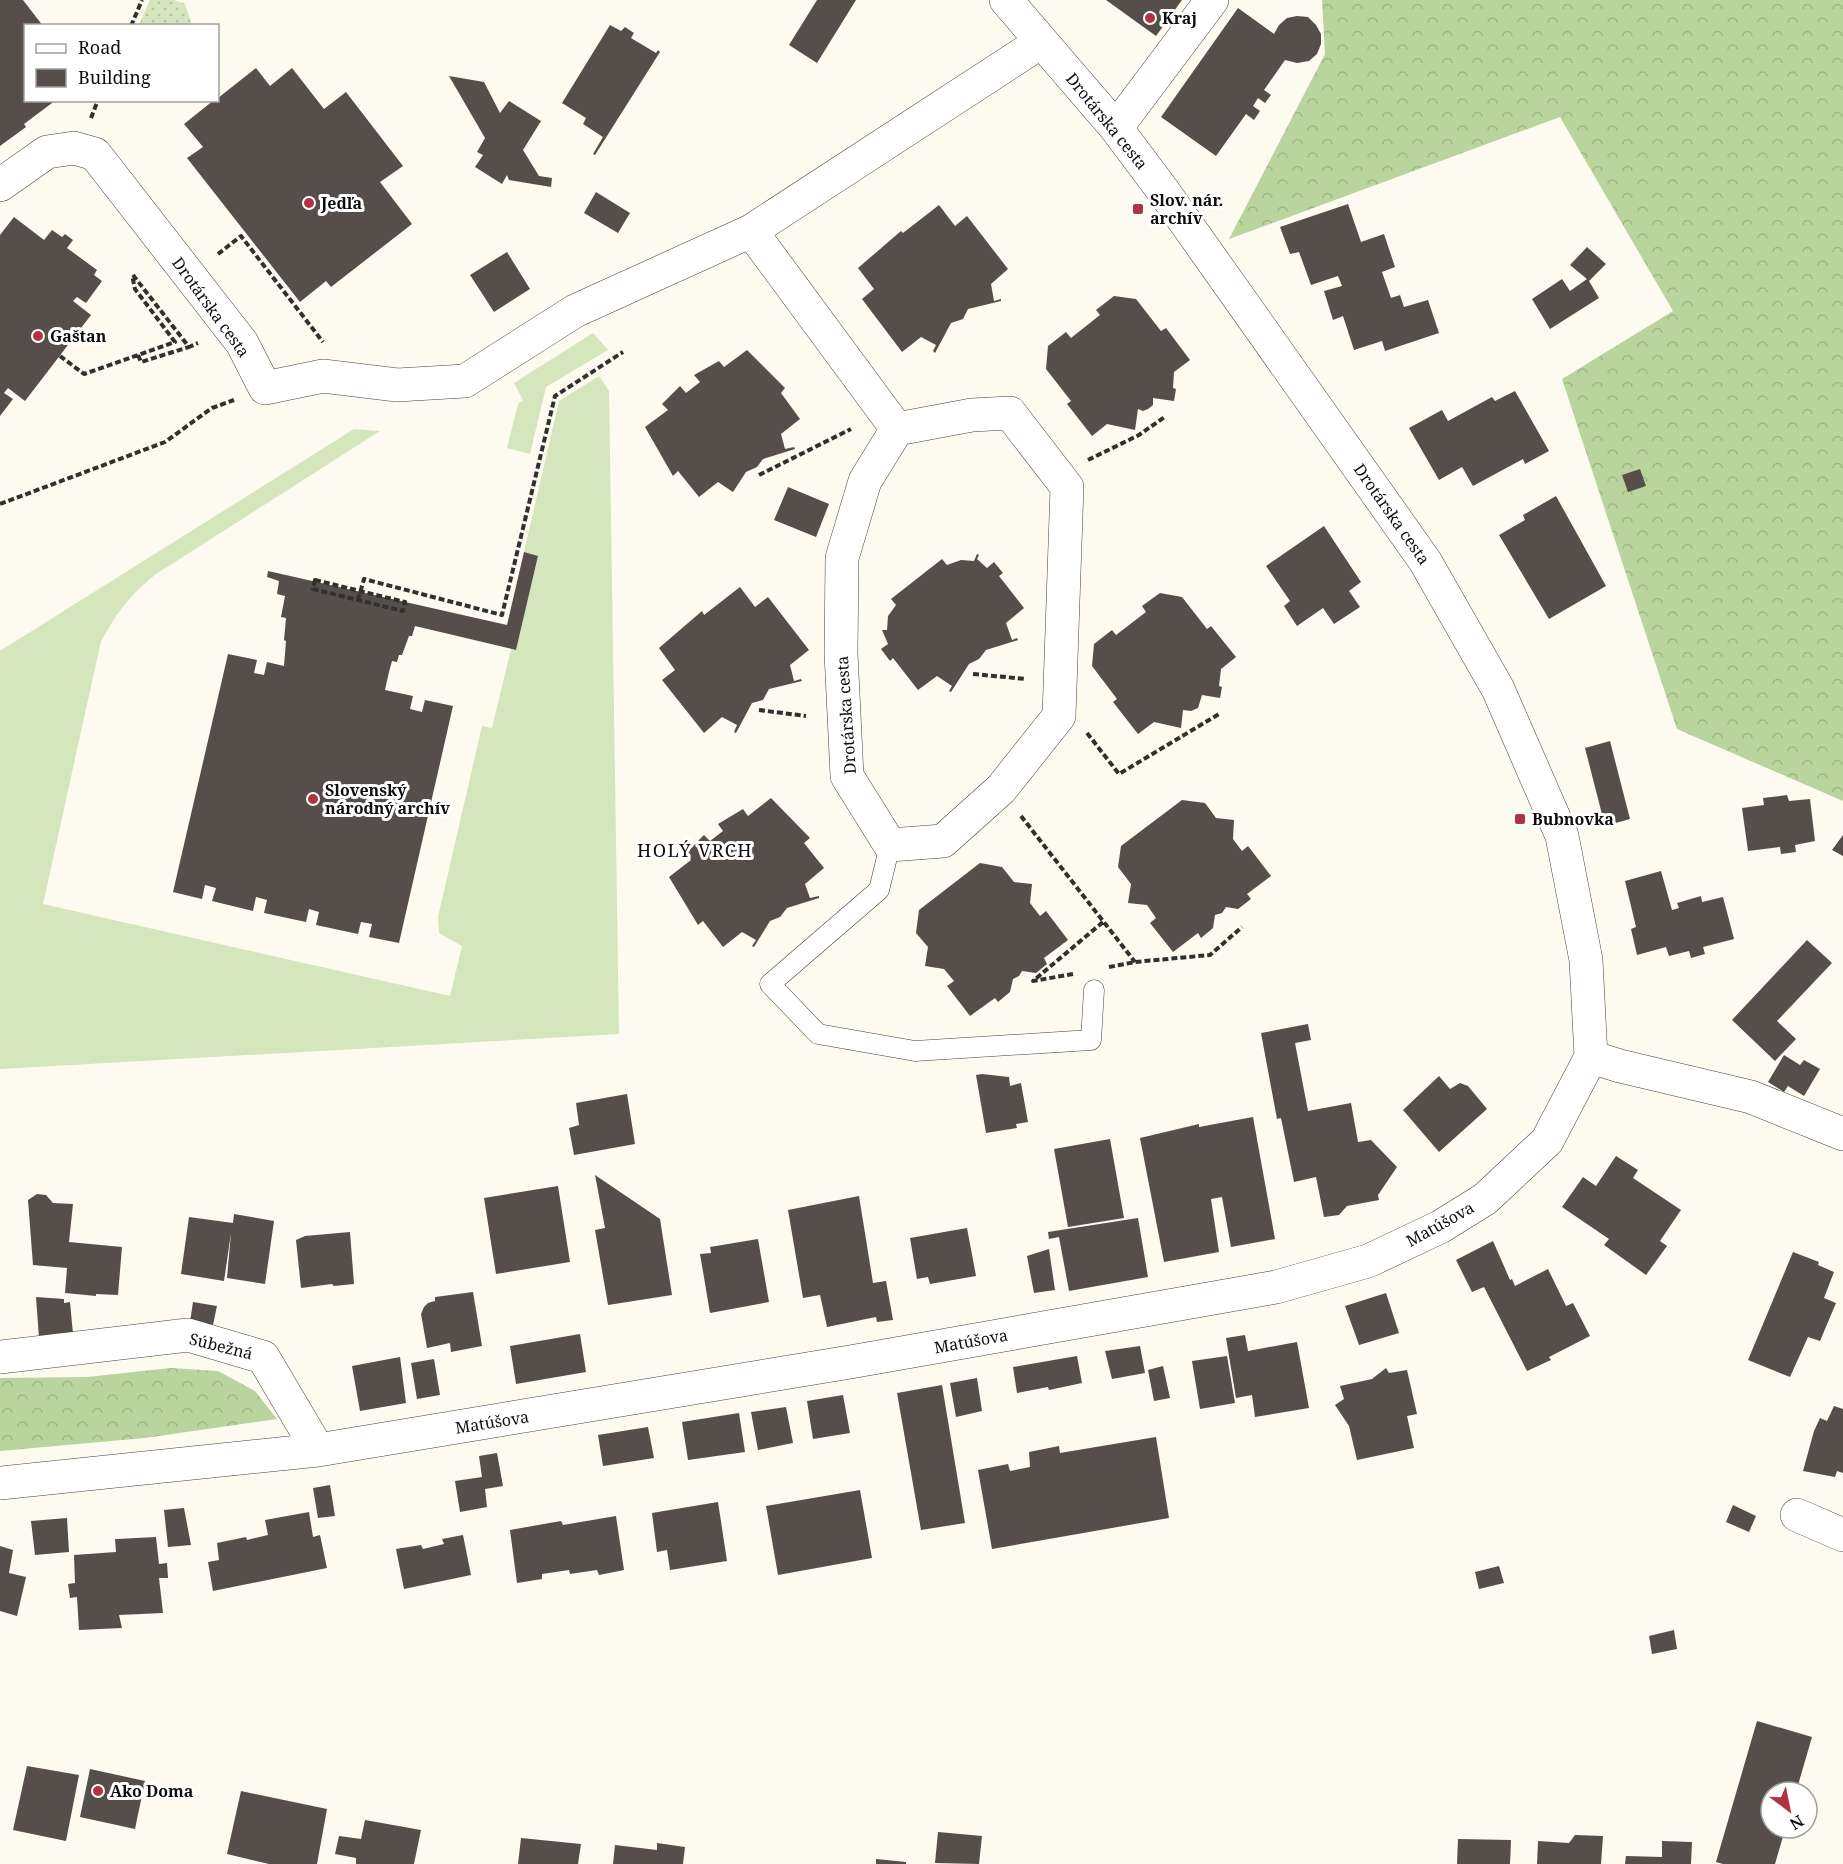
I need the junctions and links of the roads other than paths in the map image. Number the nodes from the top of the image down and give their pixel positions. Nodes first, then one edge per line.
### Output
1 (1006, 0) edge
2 (1212, 0) edge
3 (1041, 42) junction
4 (1116, 128) junction
5 (0, 185) edge
6 (751, 231) junction
7 (897, 429) junction
8 (890, 845) junction
9 (1094, 990) dead end
10 (1591, 1057) junction
11 (1843, 1134) edge
12 (0, 1357) edge
13 (318, 1450) junction
14 (0, 1483) edge
15 (1797, 1515) dead end
16 (1843, 1535) edge

1 - 3 street, Drotárska cesta
2 - 4 street
3 - 4 street, Drotárska cesta
3 - 6 street
4 - 10 street, Drotárska cesta
5 - 6 street, Drotárska cesta
6 - 7 street
7 - 8 street, Drotárska cesta
7 - 8 street
8 - 9 lane
10 - 11 street
10 - 13 street, Matúšova
12 - 13 street, Súbežná
13 - 14 street, Matúšova
15 - 16 street

